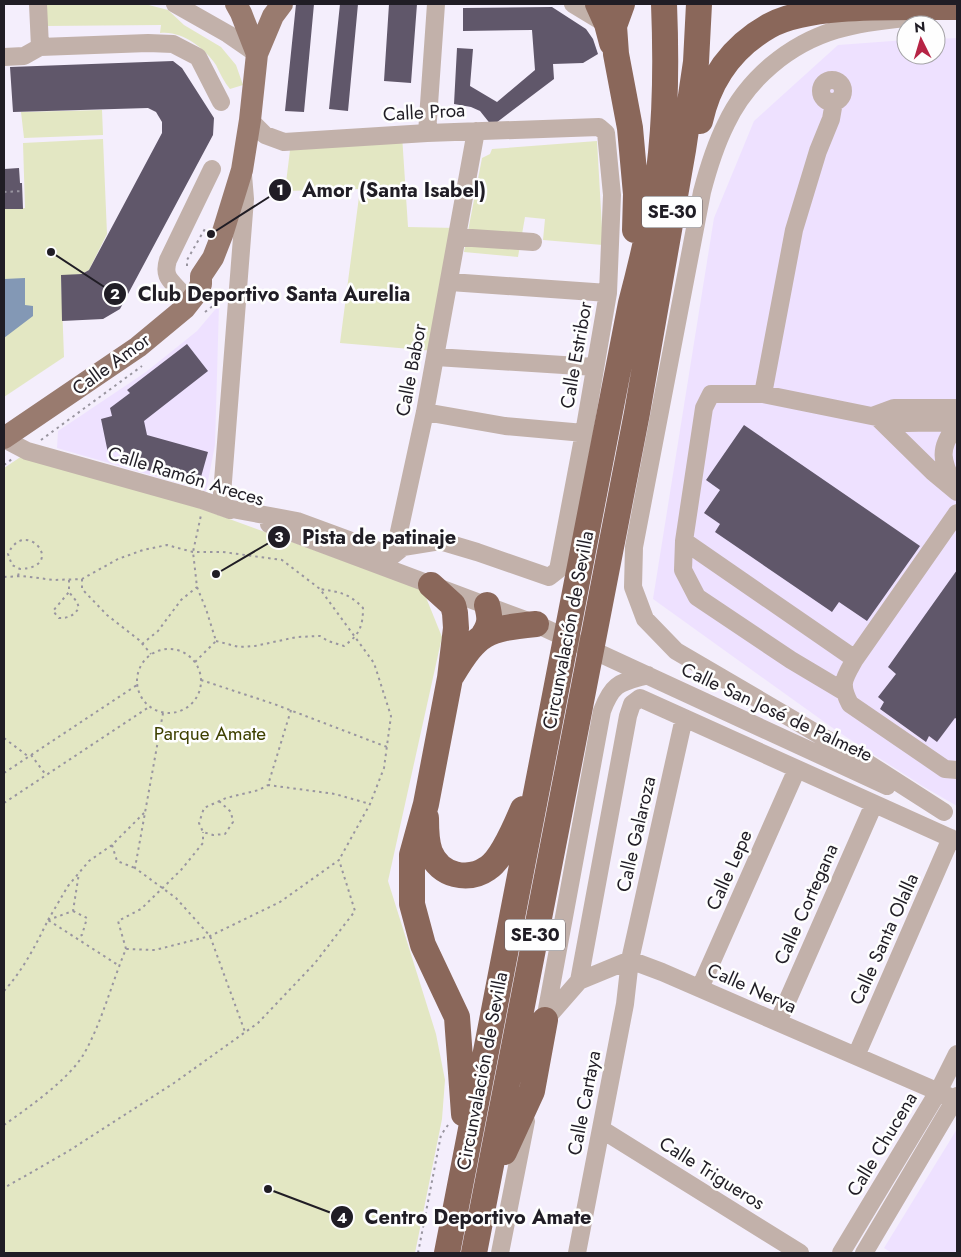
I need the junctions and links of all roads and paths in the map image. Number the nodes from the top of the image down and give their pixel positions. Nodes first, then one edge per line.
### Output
1 (38, 4) edge
2 (175, 4) edge
3 (282, 4) edge
4 (436, 4) edge
5 (573, 4) edge
6 (622, 4) edge
7 (699, 7) edge
8 (957, 7) edge
9 (239, 8) edge
10 (664, 12) edge
11 (957, 12) edge
12 (602, 14) edge
13 (215, 27) junction
14 (40, 47) junction
15 (257, 54) junction
16 (616, 54) junction
17 (4, 57) edge
18 (221, 102) dead end
19 (834, 102) dead end
20 (250, 120) junction
21 (476, 131) junction
22 (427, 133) junction
23 (606, 133) joint
24 (212, 169) dead end
25 (242, 170) junction
26 (23, 191) dead end
27 (4, 192) edge
28 (209, 221) dead end
29 (457, 237) junction
30 (533, 242) dead end
31 (201, 267) junction
32 (239, 272) junction
33 (450, 282) junction
34 (180, 291) junction
35 (619, 298) junction
36 (436, 357) junction
37 (595, 367) junction
38 (763, 394) junction
39 (957, 408) edge
40 (425, 412) junction
41 (637, 413) junction
42 (875, 416) junction
43 (4, 421) edge
44 (957, 424) edge
45 (584, 433) junction
46 (4, 438) edge
47 (956, 491) edge
48 (202, 500) junction
49 (221, 507) junction
50 (957, 514) edge
51 (684, 541) junction
52 (193, 552) junction
53 (392, 556) junction
54 (20, 569) junction
55 (4, 576) edge
56 (18, 576) junction
57 (69, 580) junction
58 (82, 580) junction
59 (431, 585) junction
60 (197, 587) junction
61 (320, 589) junction
62 (70, 592) junction
63 (481, 603) junction
64 (536, 624) junction
65 (456, 628) junction
66 (484, 634) junction
67 (355, 638) junction
68 (216, 641) junction
69 (578, 643) joint
70 (142, 644) junction
71 (151, 654) junction
72 (855, 660) junction
73 (195, 662) junction
74 (648, 675) junction
75 (450, 678) junction
76 (201, 680) junction
77 (136, 685) junction
78 (843, 691) junction
79 (149, 707) junction
80 (291, 710) junction
81 (164, 713) junction
82 (684, 718) junction
83 (4, 738) edge
84 (387, 747) junction
85 (30, 756) junction
86 (796, 768) junction
87 (541, 769) junction
88 (957, 770) edge
89 (858, 772) junction
90 (4, 773) edge
91 (46, 775) junction
92 (268, 785) junction
93 (219, 801) junction
94 (869, 801) junction
95 (4, 803) edge
96 (370, 804) junction
97 (426, 804) junction
98 (145, 812) junction
99 (951, 816) edge
100 (203, 832) junction
101 (954, 840) edge
102 (112, 845) junction
103 (339, 860) junction
104 (135, 868) junction
105 (80, 872) junction
106 (162, 888) junction
107 (73, 911) junction
108 (48, 920) junction
109 (210, 936) junction
110 (78, 937) dead end
111 (126, 949) junction
112 (630, 960) junction
113 (119, 965) junction
114 (579, 981) junction
115 (700, 988) junction
116 (4, 991) edge
117 (545, 1020) junction
118 (778, 1022) junction
119 (245, 1032) junction
120 (957, 1054) edge
121 (856, 1056) junction
122 (532, 1091) junction
123 (938, 1092) junction
124 (956, 1098) edge
125 (449, 1118) dead end
126 (4, 1125) edge
127 (601, 1129) junction
128 (466, 1154) junction
129 (4, 1188) edge
130 (485, 1194) junction
131 (778, 1248) edge
132 (418, 1253) edge
133 (447, 1253) edge
134 (474, 1253) edge
135 (500, 1253) edge
136 (577, 1253) edge
137 (800, 1253) edge
138 (841, 1253) edge
139 (864, 1253) edge

1 - 14 street
2 - 13 street
3 - 15 main road, Calle Amor
4 - 22 street
5 - 12 street
6 - 16 highway
7 - 41 highway, Circunvalación de Sevilla / SE-30
8 - 41 highway
9 - 13 street
9 - 15 main road, Calle Amor
10 - 35 highway, Circunvalación de Sevilla / SE-30
11 - 99 street
12 - 16 highway
13 - 15 street
14 - 17 street
14 - 18 street
15 - 20 main road, Calle Amor
16 - 35 highway
19 - 38 street
20 - 22 street, Calle Proa
20 - 25 main road, Calle Amor
21 - 22 street, Calle Proa
21 - 23 street, Calle Proa
21 - 29 street, Calle Babor
23 - 35 street, Calle Estribor
24 - 34 street
25 - 31 main road, Calle Amor
25 - 32 street, Calle Amor
26 - 27 path
28 - 31 path
29 - 30 street
29 - 33 street, Calle Babor
31 - 32 street, Calle Amor
31 - 34 main road, Calle Amor
31 - 46 main road, Calle Amor
32 - 49 street, Calle Amor
33 - 35 street
33 - 36 street, Calle Babor
34 - 43 main road, Calle Amor
35 - 37 street, Calle Estribor
35 - 87 highway, Circunvalación de Sevilla / SE-30
36 - 37 street
36 - 40 street, Calle Babor
37 - 45 street, Calle Estribor
38 - 42 street
38 - 51 street
39 - 42 street
40 - 45 street
40 - 53 street, Calle Babor
41 - 130 highway, Circunvalación de Sevilla / SE-30
42 - 44 street
42 - 47 street
44 - 47 street
45 - 53 street, Calle Estribor
46 - 48 street, Calle Ramón Areces
48 - 49 street, Calle Ramón Areces
48 - 52 path
49 - 53 street
49 - 59 street, Calle Ramón Areces
50 - 72 street
51 - 72 street
51 - 78 street
52 - 58 path
52 - 60 path
52 - 61 path
54 - 54 path
54 - 56 path
55 - 56 path
56 - 57 path
57 - 58 path
57 - 62 path
58 - 70 path
59 - 63 street, Calle Ramón Areces
59 - 65 highway
60 - 68 path
60 - 70 path
61 - 67 path
61 - 67 path
62 - 62 path
63 - 64 street, Calle Ramón Areces
63 - 65 highway
63 - 66 highway
64 - 66 highway
64 - 69 street, Calle Ramón Areces
65 - 75 highway
66 - 75 highway
67 - 68 path
67 - 84 path
68 - 73 path
69 - 74 street, Calle San José de Palmete
70 - 71 path
71 - 73 path
71 - 77 path
72 - 78 street
73 - 76 path
74 - 89 street, Calle San José de Palmete
74 - 117 street
75 - 97 highway
76 - 80 path
76 - 81 path
77 - 79 path
77 - 85 path
78 - 88 street
79 - 81 path
79 - 91 path
80 - 84 path
80 - 92 path
81 - 98 path
82 - 86 street
82 - 112 street, Calle Galaroza
82 - 114 street
83 - 85 path
84 - 96 path
85 - 90 path
85 - 91 path
86 - 94 street
86 - 115 street, Calle Lepe
87 - 97 highway
87 - 128 highway, Circunvalación de Sevilla / SE-30
89 - 94 street
89 - 99 street, Calle San José de Palmete
91 - 95 path
92 - 93 path
92 - 96 path
93 - 100 path
93 - 100 path
94 - 101 street
94 - 118 street, Calle Cortegana
96 - 103 path
97 - 128 highway
98 - 102 path
98 - 104 path
100 - 106 path
101 - 121 street, Calle Santa Olalla
102 - 104 path
102 - 105 path
103 - 109 path
103 - 119 path
104 - 106 path
105 - 107 path
105 - 108 path
106 - 109 path
106 - 111 path
107 - 108 path
107 - 110 path
108 - 113 path
108 - 116 path
109 - 111 path
109 - 119 path
111 - 113 path
112 - 114 street
112 - 115 street, Calle Nerva
112 - 127 street, Calle Cartaya
113 - 126 path
114 - 117 street
115 - 118 street, Calle Nerva
117 - 122 highway
118 - 121 street, Calle Nerva
119 - 129 path
120 - 123 street, Calle Chucena
121 - 123 street, Calle Nerva
122 - 130 highway
122 - 135 street
123 - 124 street, Calle Nerva
123 - 138 street, Calle Chucena
124 - 139 street
125 - 132 path
127 - 131 street, Calle Trigueros
127 - 136 street, Calle Cartaya
128 - 133 highway, Circunvalación de Sevilla / SE-30
130 - 134 highway, Circunvalación de Sevilla / SE-30
131 - 137 street, Calle Trigueros

